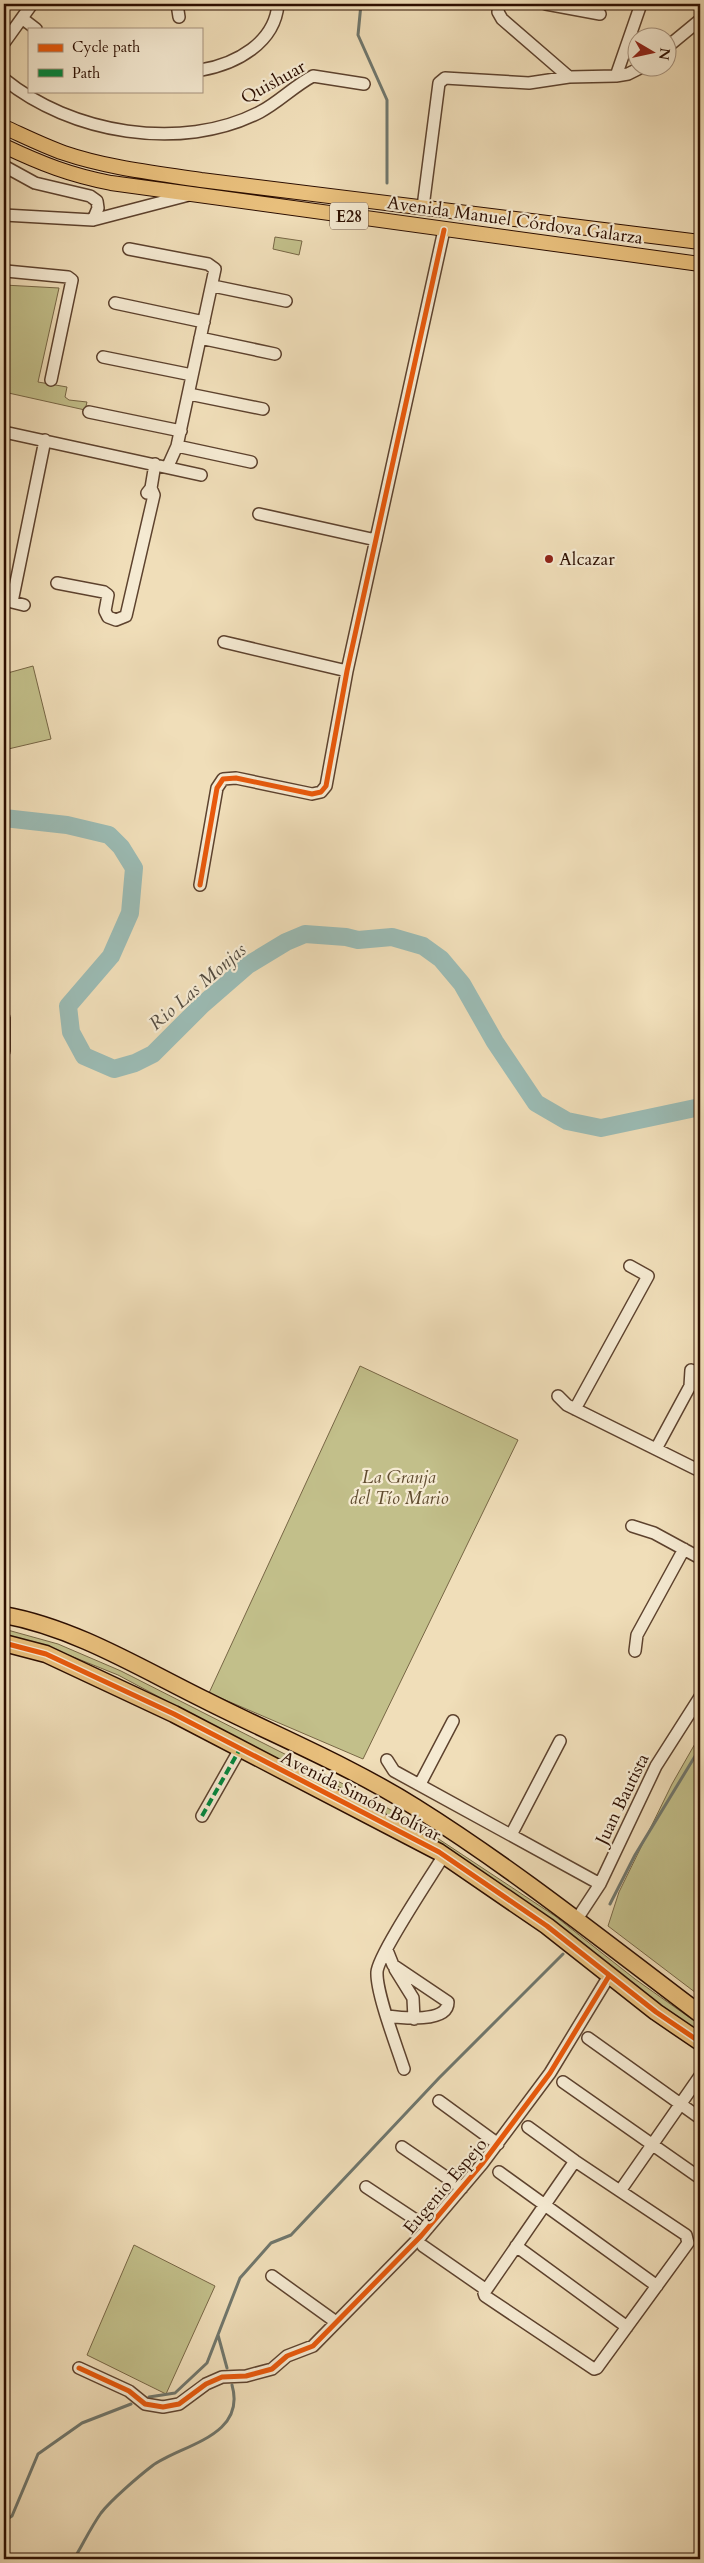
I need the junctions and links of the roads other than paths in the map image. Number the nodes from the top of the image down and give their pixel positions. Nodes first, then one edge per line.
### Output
1 (32, 4) edge
2 (178, 4) edge
3 (278, 4) edge
4 (499, 4) edge
5 (546, 4) edge
6 (641, 4) edge
7 (600, 14) dead end
8 (23, 18) junction
9 (179, 18) dead end
10 (700, 20) edge
11 (35, 28) edge
12 (676, 40) edge
13 (4, 43) edge
14 (202, 70) edge
15 (626, 74) edge
16 (616, 76) junction
17 (570, 77) junction
18 (4, 79) edge
19 (364, 84) dead end
20 (4, 127) edge
21 (4, 146) edge
22 (4, 166) edge
23 (189, 195) junction
24 (364, 200) junction
25 (423, 207) junction
26 (4, 215) edge
27 (362, 218) junction
28 (93, 220) junction
29 (444, 230) junction
30 (700, 242) edge
31 (129, 249) dead end
32 (700, 264) edge
33 (4, 275) edge
34 (213, 286) junction
35 (286, 301) dead end
36 (115, 303) dead end
37 (204, 322) junction
38 (200, 338) junction
39 (275, 354) dead end
40 (103, 356) dead end
41 (192, 375) junction
42 (52, 380) dead end
43 (188, 394) junction
44 (263, 409) dead end
45 (89, 412) dead end
46 (181, 430) junction
47 (4, 432) edge
48 (45, 440) junction
49 (177, 446) junction
50 (251, 462) dead end
51 (154, 464) junction
52 (168, 466) junction
53 (201, 475) dead end
54 (260, 514) dead end
55 (376, 540) junction
56 (57, 583) dead end
57 (10, 585) edge
58 (24, 605) dead end
59 (224, 642) dead end
60 (347, 671) junction
61 (200, 885) dead end
62 (4, 1018) edge
63 (4, 1051) edge
64 (630, 1266) dead end
65 (691, 1370) dead end
66 (558, 1396) dead end
67 (575, 1409) junction
68 (656, 1449) junction
69 (700, 1470) edge
70 (632, 1526) dead end
71 (684, 1549) junction
72 (700, 1558) edge
73 (4, 1615) edge
74 (4, 1643) edge
75 (635, 1651) dead end
76 (700, 1697) edge
77 (453, 1721) dead end
78 (560, 1741) dead end
79 (240, 1750) junction
80 (387, 1760) dead end
81 (420, 1784) junction
82 (202, 1816) dead end
83 (511, 1835) junction
84 (444, 1856) junction
85 (600, 1884) junction
86 (577, 1919) junction
87 (387, 1950) junction
88 (393, 1965) junction
89 (609, 1976) junction
90 (700, 2014) edge
91 (388, 2016) junction
92 (414, 2019) junction
93 (588, 2038) dead end
94 (700, 2042) edge
95 (404, 2069) dead end
96 (700, 2076) edge
97 (563, 2082) dead end
98 (439, 2101) dead end
99 (680, 2105) junction
100 (700, 2118) edge
101 (528, 2127) dead end
102 (498, 2144) junction
103 (653, 2144) junction
104 (402, 2147) dead end
105 (575, 2161) junction
106 (499, 2172) dead end
107 (700, 2178) edge
108 (366, 2188) dead end
109 (462, 2188) junction
110 (620, 2192) junction
111 (544, 2205) junction
112 (428, 2228) junction
113 (423, 2246) dead end
114 (516, 2246) junction
115 (272, 2276) dead end
116 (656, 2286) junction
117 (485, 2289) junction
118 (336, 2322) junction
119 (627, 2327) junction
120 (79, 2368) dead end

1 - 8 street
2 - 9 street
3 - 14 street
4 - 17 street
5 - 7 street
6 - 16 street
8 - 11 street
8 - 13 street
10 - 12 street
15 - 16 street
16 - 17 street
17 - 25 street
18 - 19 street, Quishuar
20 - 24 main road, Avenida Manuel Córdova Galarza / E28
21 - 23 main road, Avenida Manuel Córdova Galarza / E28
22 - 28 street
23 - 27 main road, Avenida Manuel Córdova Galarza / E28
23 - 28 street
24 - 25 main road, Avenida Manuel Córdova Galarza / E28
24 - 27 main road
25 - 30 main road, Avenida Manuel Córdova Galarza / E28
26 - 28 street
27 - 29 main road, Avenida Manuel Córdova Galarza / E28
29 - 32 main road, Avenida Manuel Córdova Galarza / E28
29 - 55 street
31 - 34 street
33 - 42 street
34 - 35 street
34 - 37 street
36 - 37 street
37 - 38 street
38 - 39 street
38 - 41 street
40 - 41 street
41 - 43 street
43 - 44 street
43 - 46 street
45 - 46 street
46 - 49 street
47 - 48 street
48 - 51 street
48 - 57 street
49 - 50 street
49 - 52 street
51 - 52 street
51 - 56 street
52 - 53 street
54 - 55 street
55 - 60 street
57 - 58 street
59 - 60 street
60 - 61 street
62 - 63 street
64 - 67 street
65 - 68 street
66 - 67 street
67 - 68 street
68 - 69 street
70 - 71 street
71 - 72 street
71 - 75 street
73 - 86 highway, Avenida Simón Bolívar
74 - 79 highway, Avenida Simón Bolívar
76 - 85 street, Juan Bautista
77 - 81 street
78 - 83 street
79 - 82 street
79 - 84 highway, Avenida Simón Bolívar
80 - 81 street
81 - 83 street
83 - 85 street
84 - 87 street
84 - 89 highway, Avenida Simón Bolívar
85 - 86 street, Juan Bautista
86 - 90 highway, Avenida Simón Bolívar
87 - 88 street
87 - 91 street
88 - 92 street
88 - 92 street
89 - 94 highway, Avenida Simón Bolívar
89 - 102 street, Eugenio Espejo
91 - 92 street
91 - 95 street
93 - 99 street
96 - 99 street
97 - 103 street
98 - 102 street
99 - 100 street
99 - 103 street
101 - 105 street
102 - 109 street, Eugenio Espejo
103 - 107 street
103 - 110 street
104 - 109 street
105 - 110 street
105 - 111 street
106 - 111 street
108 - 112 street
109 - 112 street, Eugenio Espejo
110 - 116 street
111 - 114 street
111 - 116 street
112 - 118 street, Eugenio Espejo
113 - 117 street
114 - 117 street
114 - 119 street
115 - 118 street
116 - 119 street
117 - 119 street
118 - 120 street, Eugenio Espejo

